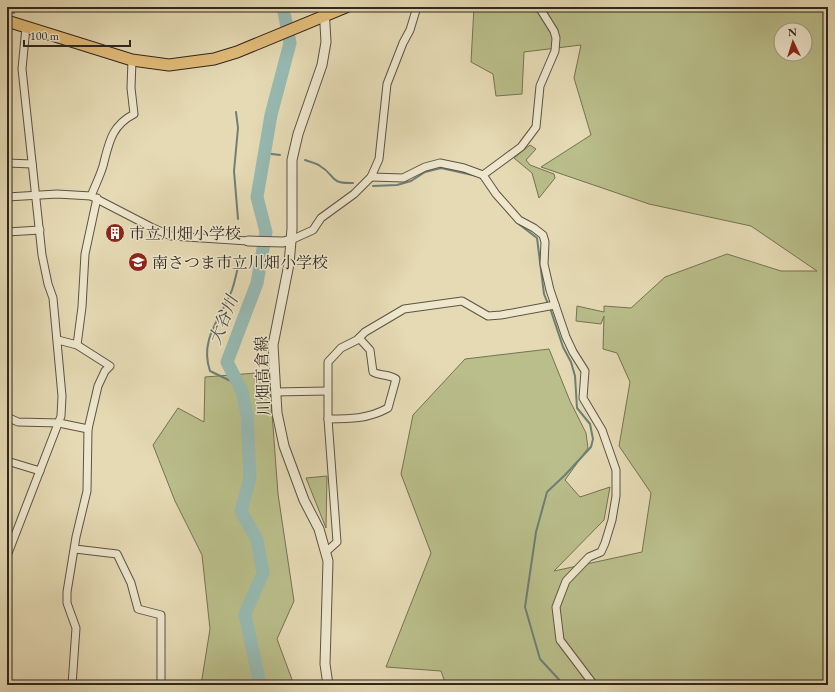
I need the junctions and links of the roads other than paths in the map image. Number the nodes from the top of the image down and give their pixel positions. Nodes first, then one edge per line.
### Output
1 (346, 7) edge
2 (417, 7) edge
3 (539, 7) edge
4 (322, 14) edge
5 (7, 21) edge
6 (26, 27) junction
7 (132, 60) junction
8 (7, 163) edge
9 (32, 164) junction
10 (483, 175) junction
11 (371, 177) junction
12 (36, 195) junction
13 (7, 197) edge
14 (94, 197) junction
15 (40, 230) junction
16 (7, 232) edge
17 (248, 241) joint
18 (287, 241) junction
19 (551, 306) junction
20 (359, 338) junction
21 (58, 340) junction
22 (77, 345) junction
23 (327, 391) junction
24 (275, 392) junction
25 (7, 417) edge
26 (328, 419) junction
27 (59, 423) junction
28 (88, 429) junction
29 (7, 461) edge
30 (40, 471) junction
31 (75, 549) junction
32 (327, 551) junction
33 (7, 556) edge
34 (72, 685) edge
35 (162, 685) edge
36 (328, 685) edge
37 (594, 685) edge

1 - 4 main road
2 - 11 street
3 - 10 street
4 - 7 main road
4 - 18 street, 川畑高倉線
5 - 6 main road
6 - 7 main road
6 - 9 street
7 - 14 street
8 - 9 street
9 - 12 street
10 - 11 street
10 - 19 street
11 - 18 street
12 - 13 street
12 - 14 street
12 - 15 street
14 - 17 street
14 - 22 street
15 - 16 street
15 - 21 street
17 - 18 street
18 - 24 street, 川畑高倉線
19 - 20 street
19 - 37 street
20 - 23 street
20 - 26 street
21 - 22 street
21 - 27 street
22 - 28 street
23 - 24 street
23 - 26 street
24 - 32 street, 川畑高倉線
25 - 27 street
26 - 32 street
27 - 28 street
27 - 30 street
28 - 31 street
29 - 30 street
30 - 33 street
31 - 34 street
31 - 35 street
32 - 36 street, 川畑高倉線

